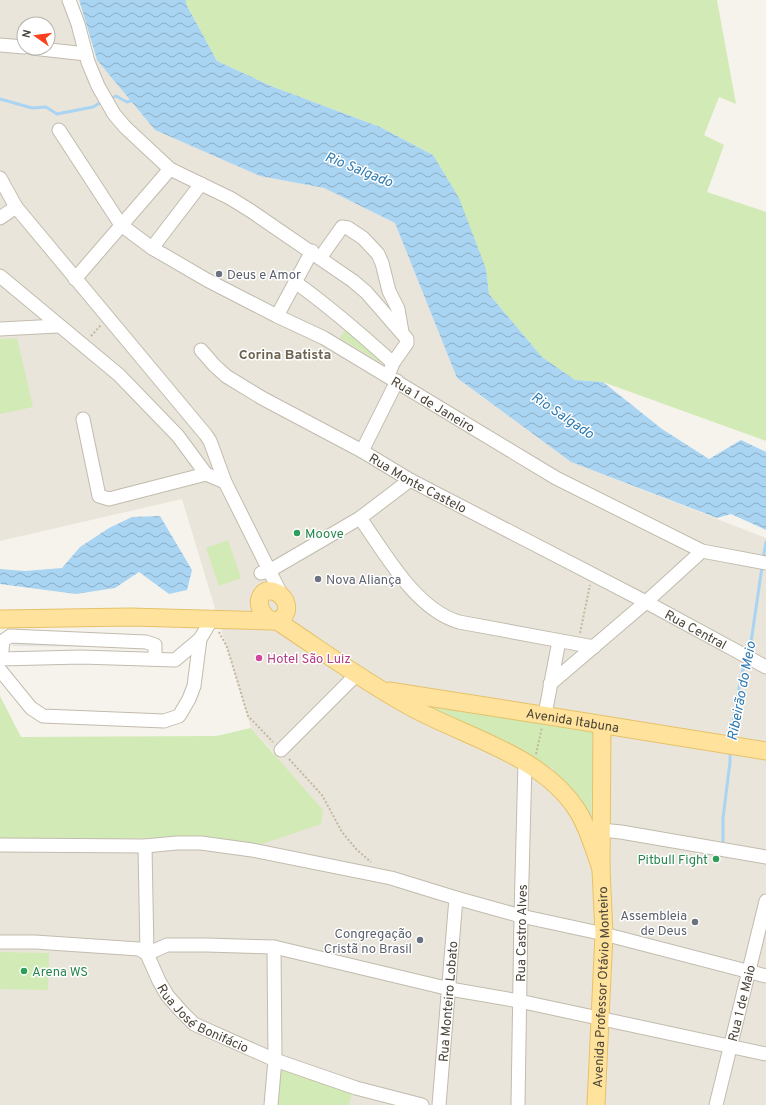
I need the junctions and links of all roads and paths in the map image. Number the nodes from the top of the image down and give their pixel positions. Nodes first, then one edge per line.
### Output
1 (69, 0) edge
2 (0, 45) edge
3 (16, 46) edge
4 (56, 51) edge
5 (86, 54) junction
6 (59, 130) dead end
7 (170, 169) junction
8 (0, 178) edge
9 (201, 184) junction
10 (16, 207) junction
11 (0, 218) edge
12 (121, 225) junction
13 (152, 248) junction
14 (316, 254) junction
15 (0, 276) edge
16 (75, 279) junction
17 (295, 282) junction
18 (277, 316) junction
19 (108, 319) junction
20 (58, 326) junction
21 (0, 329) edge
22 (402, 332) junction
23 (82, 345) junction
24 (201, 350) dead end
25 (392, 363) junction
26 (392, 379) junction
27 (83, 419) dead end
28 (362, 451) junction
29 (206, 474) junction
30 (410, 480) junction
31 (226, 482) junction
32 (360, 518) junction
33 (702, 551) junction
34 (761, 562) edge
35 (265, 572) junction
36 (592, 574) junction
37 (260, 597) junction
38 (284, 600) junction
39 (646, 602) junction
40 (219, 619) junction
41 (0, 620) edge
42 (275, 621) junction
43 (200, 639) junction
44 (559, 641) junction
45 (577, 644) junction
46 (594, 647) junction
47 (318, 648) junction
48 (155, 659) junction
49 (0, 663) edge
50 (761, 664) edge
51 (357, 674) junction
52 (550, 684) junction
53 (380, 689) junction
54 (545, 714) junction
55 (602, 725) junction
56 (281, 750) dead end
57 (766, 751) edge
58 (527, 764) junction
59 (601, 830) junction
60 (0, 845) edge
61 (146, 846) junction
62 (766, 856) edge
63 (601, 869) junction
64 (456, 898) junction
65 (766, 901) edge
66 (521, 916) junction
67 (604, 934) junction
68 (0, 942) edge
69 (274, 947) junction
70 (147, 954) junction
71 (748, 972) junction
72 (766, 976) edge
73 (450, 989) junction
74 (519, 1001) junction
75 (600, 1018) junction
76 (730, 1047) junction
77 (766, 1054) edge
78 (275, 1060) junction
79 (270, 1105) edge
80 (416, 1105) edge
81 (439, 1105) edge
82 (518, 1105) edge
83 (596, 1105) edge
84 (716, 1105) edge

1 - 5 street
2 - 3 street
4 - 5 street
5 - 7 street
6 - 12 street
7 - 9 street
7 - 12 street
8 - 10 street
9 - 13 street
9 - 14 street
10 - 11 street
10 - 16 street
12 - 13 street, Rua 1 de Janeiro
12 - 16 street
13 - 18 street, Rua 1 de Janeiro
14 - 17 street
14 - 22 street
14 - 22 street
15 - 20 street
16 - 19 street
17 - 18 street
17 - 25 street
18 - 26 street, Rua 1 de Janeiro
19 - 23 path
19 - 31 street
20 - 21 street
20 - 23 street
22 - 25 street
23 - 29 street
24 - 28 street, Rua Monte Castelo
25 - 26 street
26 - 28 street
26 - 33 street, Rua 1 de Janeiro
27 - 29 street
28 - 30 street, Rua Monte Castelo
29 - 31 street
30 - 32 street
30 - 36 street, Rua Monte Castelo
31 - 35 street
32 - 35 street
32 - 44 street
33 - 34 street, Rua 1 de Janeiro
33 - 39 street
35 - 37 street
35 - 38 street
36 - 39 street, Rua Monte Castelo
36 - 45 path
37 - 38 main road
37 - 40 main road
37 - 42 main road
38 - 42 main road
38 - 47 main road
39 - 46 street
39 - 50 street, Rua Central
40 - 41 main road
40 - 42 main road
40 - 43 street
42 - 47 main road
43 - 48 street
43 - 49 street
44 - 45 street
44 - 52 street
45 - 46 street
46 - 52 street
47 - 51 main road
48 - 49 street
48 - 49 street
51 - 53 main road
51 - 56 street
52 - 54 street
53 - 54 main road, Avenida Itabuna
53 - 58 main road
54 - 55 main road, Avenida Itabuna
54 - 58 path
55 - 57 main road, Avenida Itabuna
55 - 59 main road, Avenida Professor Otávio Monteiro
58 - 63 main road
58 - 66 street, Rua Castro Alves
59 - 62 street
59 - 63 main road, Avenida Professor Otávio Monteiro
60 - 61 street
61 - 64 street
61 - 70 street
63 - 67 main road, Avenida Professor Otávio Monteiro
64 - 66 street
64 - 73 street, Rua Monteiro Lobato
65 - 71 street, Rua 1 de Maio
66 - 67 street
66 - 74 street, Rua Castro Alves
67 - 71 street
67 - 75 main road, Avenida Professor Otávio Monteiro
68 - 70 street
69 - 70 street
69 - 73 street
69 - 78 street
70 - 78 street, Rua José Bonifácio
71 - 72 street
71 - 76 street, Rua 1 de Maio
73 - 74 street
73 - 81 street, Rua Monteiro Lobato
74 - 75 street
74 - 82 street, Rua Castro Alves
75 - 76 street
75 - 83 main road, Avenida Professor Otávio Monteiro
76 - 77 street
76 - 84 street, Rua 1 de Maio
78 - 79 street
78 - 80 street, Rua José Bonifácio

